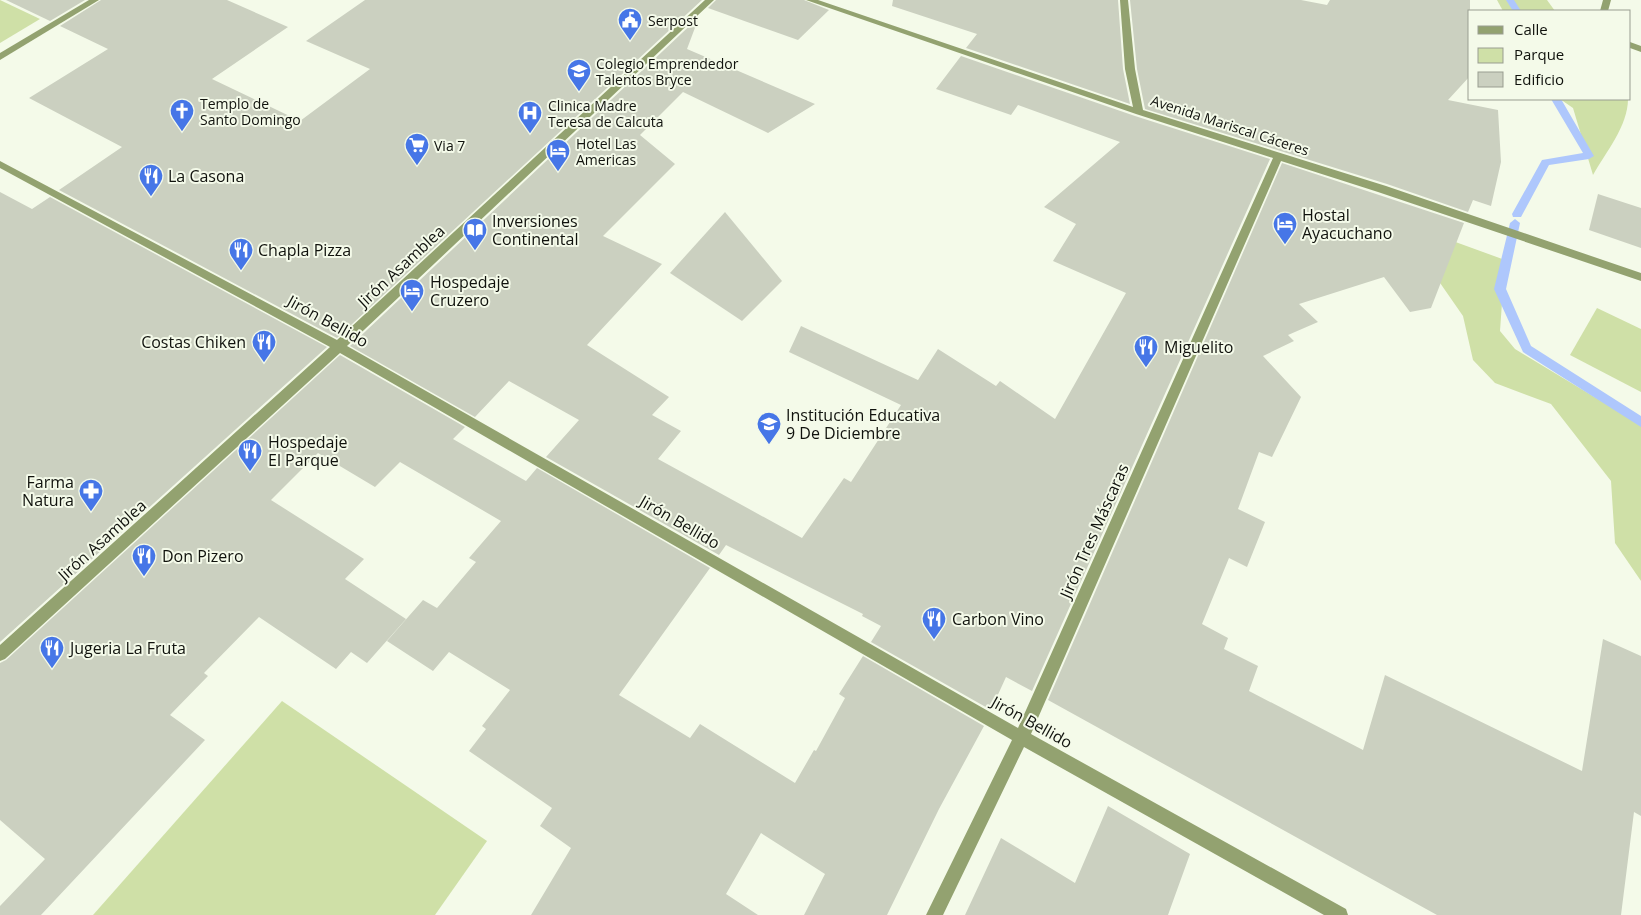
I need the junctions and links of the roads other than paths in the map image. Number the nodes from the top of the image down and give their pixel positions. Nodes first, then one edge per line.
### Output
1 (95, 0) edge
2 (710, 0) edge
3 (810, 0) edge
4 (1124, 0) edge
5 (0, 57) edge
6 (1139, 112) junction
7 (1278, 157) junction
8 (0, 164) edge
9 (1641, 277) edge
10 (338, 347) junction
11 (0, 654) edge
12 (1021, 736) junction
13 (934, 915) edge
14 (1340, 915) edge

1 - 5 street
2 - 10 street, Jirón Asamblea
3 - 6 street, Avenida Mariscal Cáceres
4 - 6 street
6 - 7 street, Avenida Mariscal Cáceres
7 - 9 street, Avenida Mariscal Cáceres
7 - 12 street, Jirón Tres Máscaras
8 - 10 street, Jirón Bellido
10 - 11 street, Jirón Asamblea
10 - 12 street, Jirón Bellido
12 - 13 street, Jirón Tres Máscaras
12 - 14 street, Jirón Bellido

